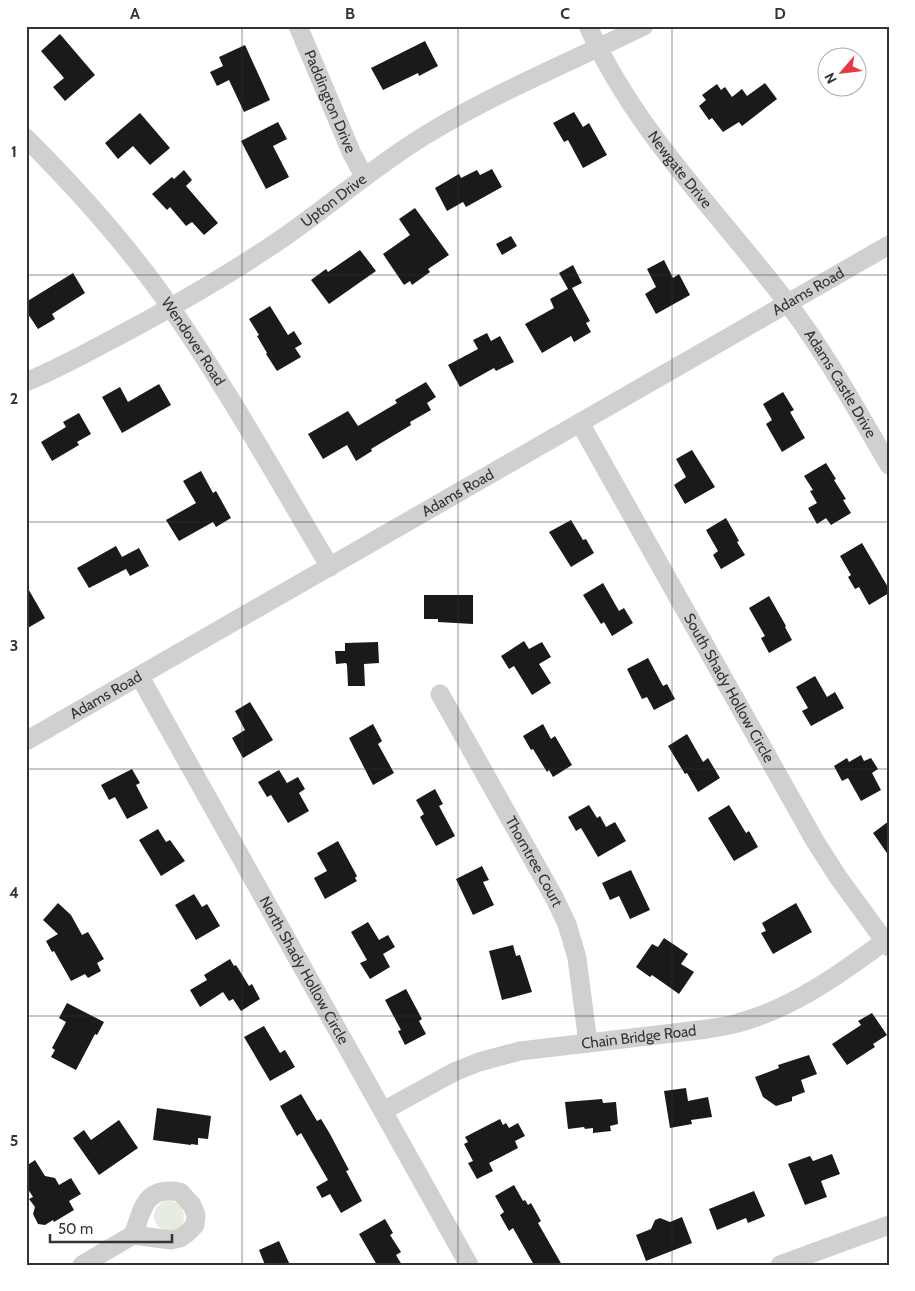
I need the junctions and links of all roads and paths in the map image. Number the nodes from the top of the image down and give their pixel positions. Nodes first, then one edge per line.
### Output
1 (298, 26) edge
2 (588, 26) edge
3 (644, 26) edge
4 (599, 48) junction
5 (26, 138) edge
6 (364, 176) junction
7 (889, 244) edge
8 (788, 303) junction
9 (171, 308) junction
10 (26, 382) edge
11 (580, 423) junction
12 (889, 465) edge
13 (330, 567) junction
14 (140, 676) junction
15 (440, 694) dead end
16 (27, 740) edge
17 (887, 944) edge
18 (588, 1044) junction
19 (383, 1111) junction
20 (889, 1225) edge
21 (133, 1235) dead end
22 (82, 1265) edge
23 (469, 1265) edge
24 (780, 1265) edge

1 - 6 street, Paddington Drive
2 - 4 street, Newgate Drive
3 - 4 street, Upton Drive
4 - 6 street, Upton Drive
4 - 8 street, Newgate Drive
5 - 9 street, Wendover Road
6 - 9 street, Upton Drive
7 - 8 street, Adams Road
8 - 11 street, Adams Road
8 - 12 street, Adams Castle Drive
9 - 10 street, Upton Drive
9 - 13 street, Wendover Road
11 - 13 street, Adams Road
11 - 17 street, South Shady Hollow Circle
13 - 14 street, Adams Road
14 - 16 street, Adams Road
14 - 19 street, North Shady Hollow Circle
15 - 18 street, Thorntree Court
17 - 18 street, Chain Bridge Road
18 - 19 street, Chain Bridge Road
19 - 23 street, North Shady Hollow Circle
20 - 24 street
21 - 22 street

